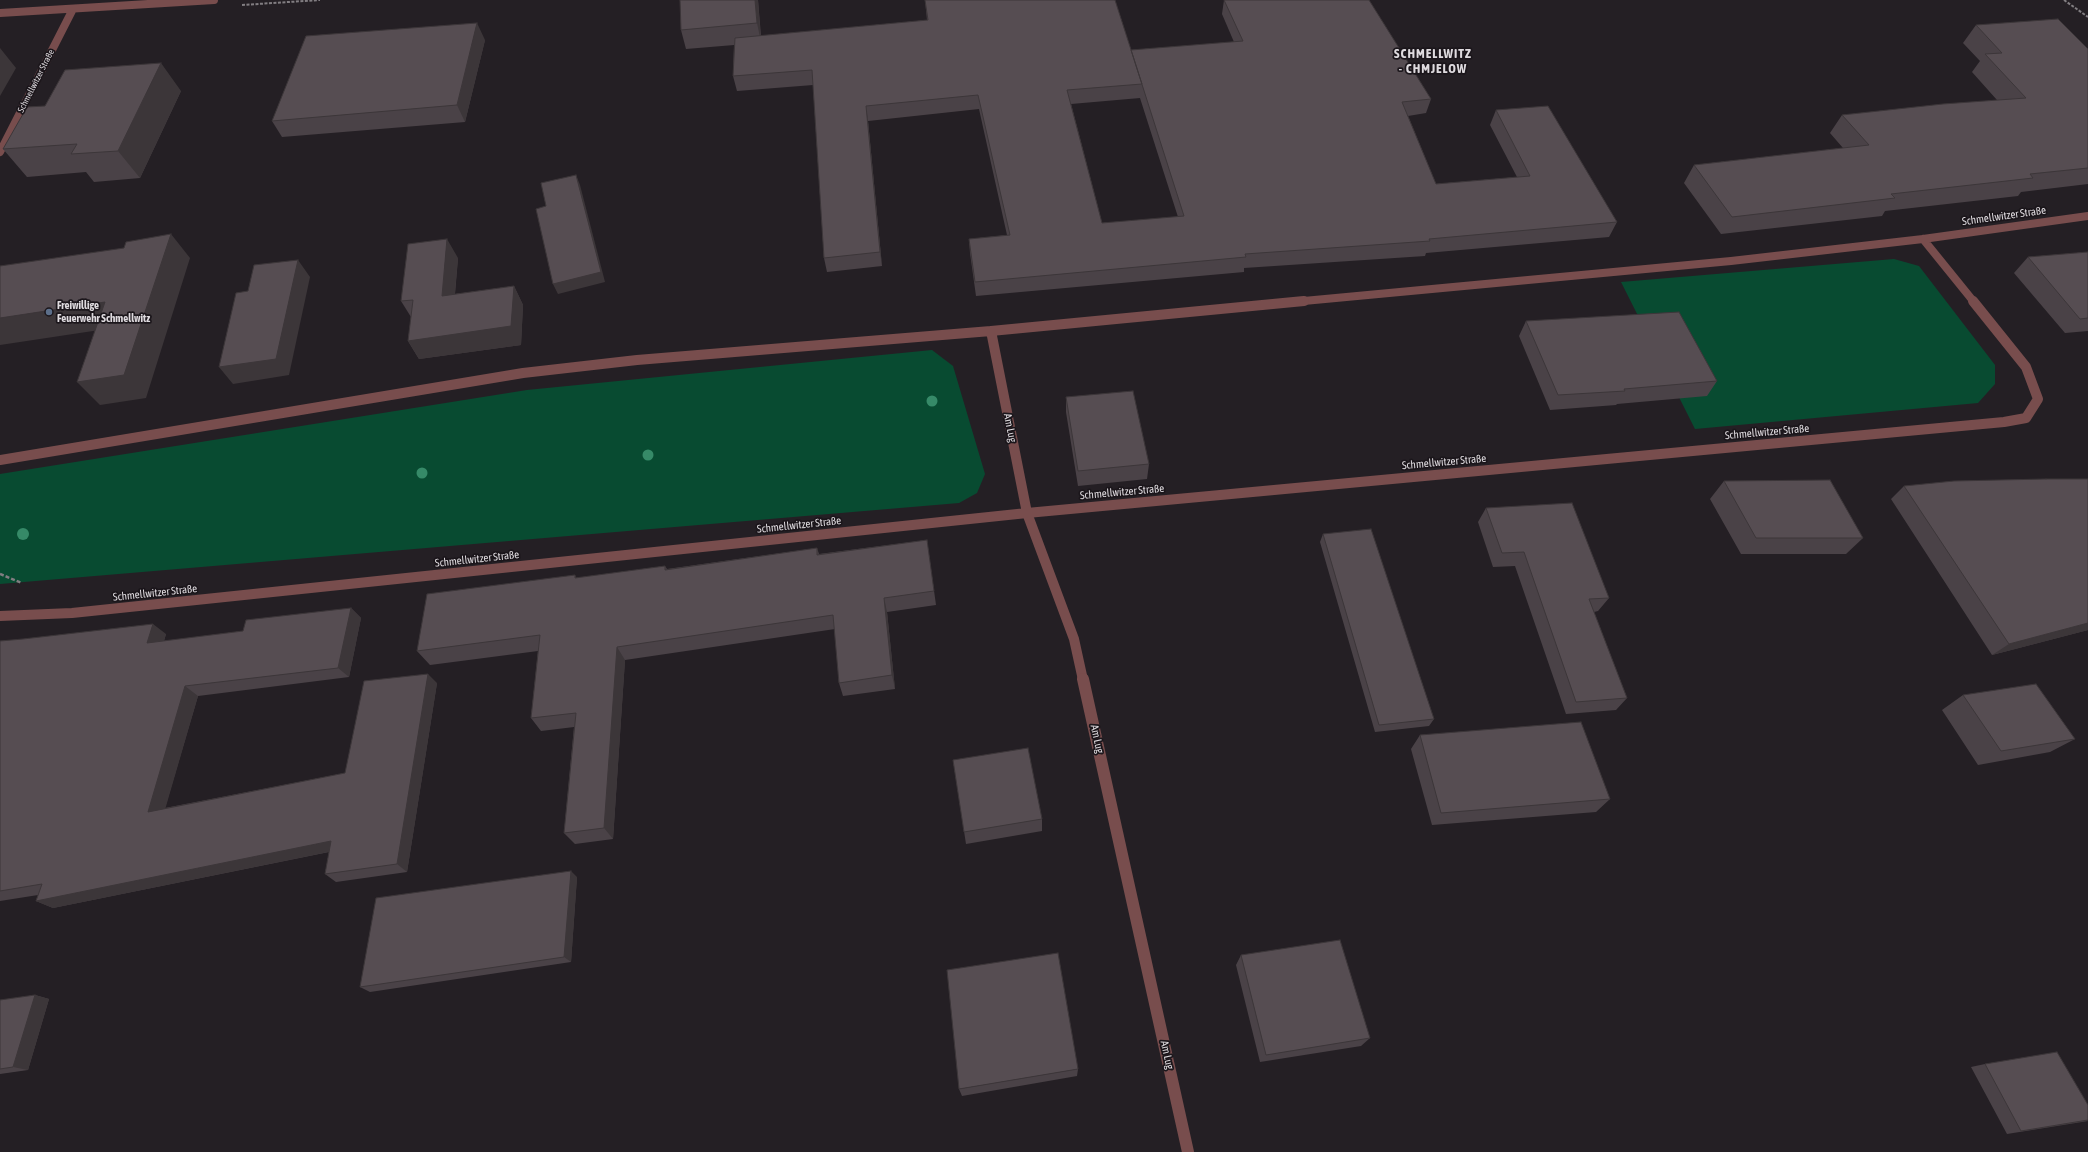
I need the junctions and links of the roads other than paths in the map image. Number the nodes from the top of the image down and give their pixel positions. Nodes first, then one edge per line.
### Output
1 (214, 0) edge
2 (73, 9) junction
3 (0, 13) edge
4 (0, 152) edge
5 (2088, 216) edge
6 (1923, 238) junction
7 (991, 331) junction
8 (0, 460) edge
9 (1027, 513) junction
10 (0, 616) edge
11 (1188, 1152) edge

1 - 2 street
2 - 3 street
2 - 4 street, Schmellwitzer Straße
5 - 6 street, Schmellwitzer Straße
6 - 7 street, Schmellwitzer Straße
6 - 9 street, Schmellwitzer Straße
7 - 8 street, Schmellwitzer Straße
7 - 9 street, Am Lug
9 - 10 street, Schmellwitzer Straße
9 - 11 street, Am Lug

